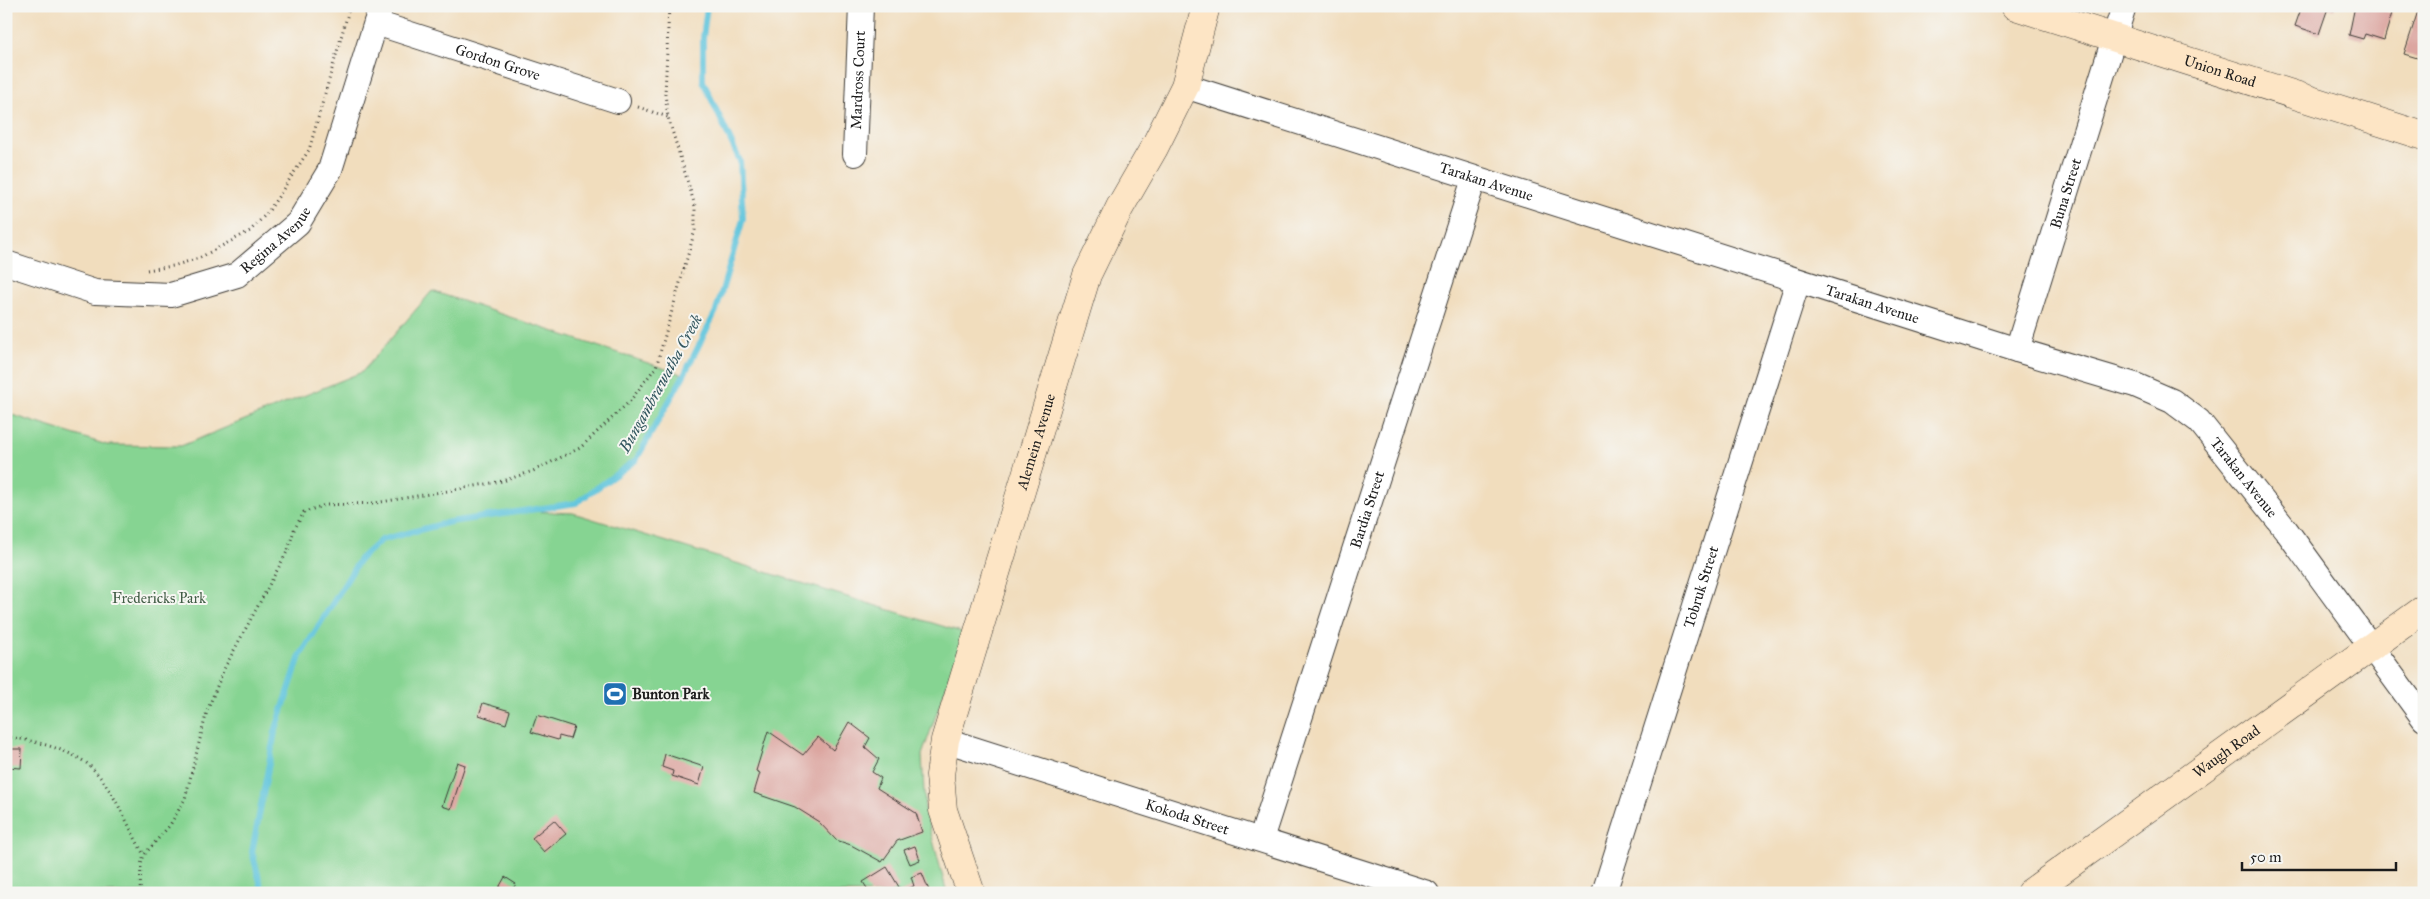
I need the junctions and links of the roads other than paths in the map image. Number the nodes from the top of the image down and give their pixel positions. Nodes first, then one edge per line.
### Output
1 (860, 6) edge
2 (1206, 6) edge
3 (2016, 6) edge
4 (2124, 6) edge
5 (378, 15) edge
6 (2113, 38) junction
7 (1185, 86) junction
8 (618, 101) road end
9 (2424, 136) edge
10 (855, 154) dead end
11 (1474, 179) junction
12 (6, 263) edge
13 (1798, 281) junction
14 (2017, 350) junction
15 (2424, 609) edge
16 (2371, 647) junction
17 (2424, 719) edge
18 (945, 740) junction
19 (1261, 839) junction
20 (971, 893) edge
21 (1427, 893) edge
22 (1604, 893) edge
23 (2030, 893) edge

1 - 10 street, Mardross Court
2 - 7 street, Alemein Avenue
3 - 6 street, Union Road
4 - 6 street, Buna Street
5 - 8 street, Gordon Grove
5 - 12 street, Regina Avenue
6 - 9 street, Union Road
6 - 14 street, Buna Street
7 - 11 street, Tarakan Avenue
7 - 18 street, Alemein Avenue
11 - 13 street, Tarakan Avenue
11 - 19 street, Bardia Street
13 - 14 street, Tarakan Avenue
13 - 22 street, Tobruk Street
14 - 16 street, Tarakan Avenue
15 - 16 street, Waugh Road
16 - 17 street, Tarakan Avenue
16 - 23 street, Waugh Road
18 - 19 street, Kokoda Street
18 - 20 street, Alemein Avenue
19 - 21 street, Kokoda Street

